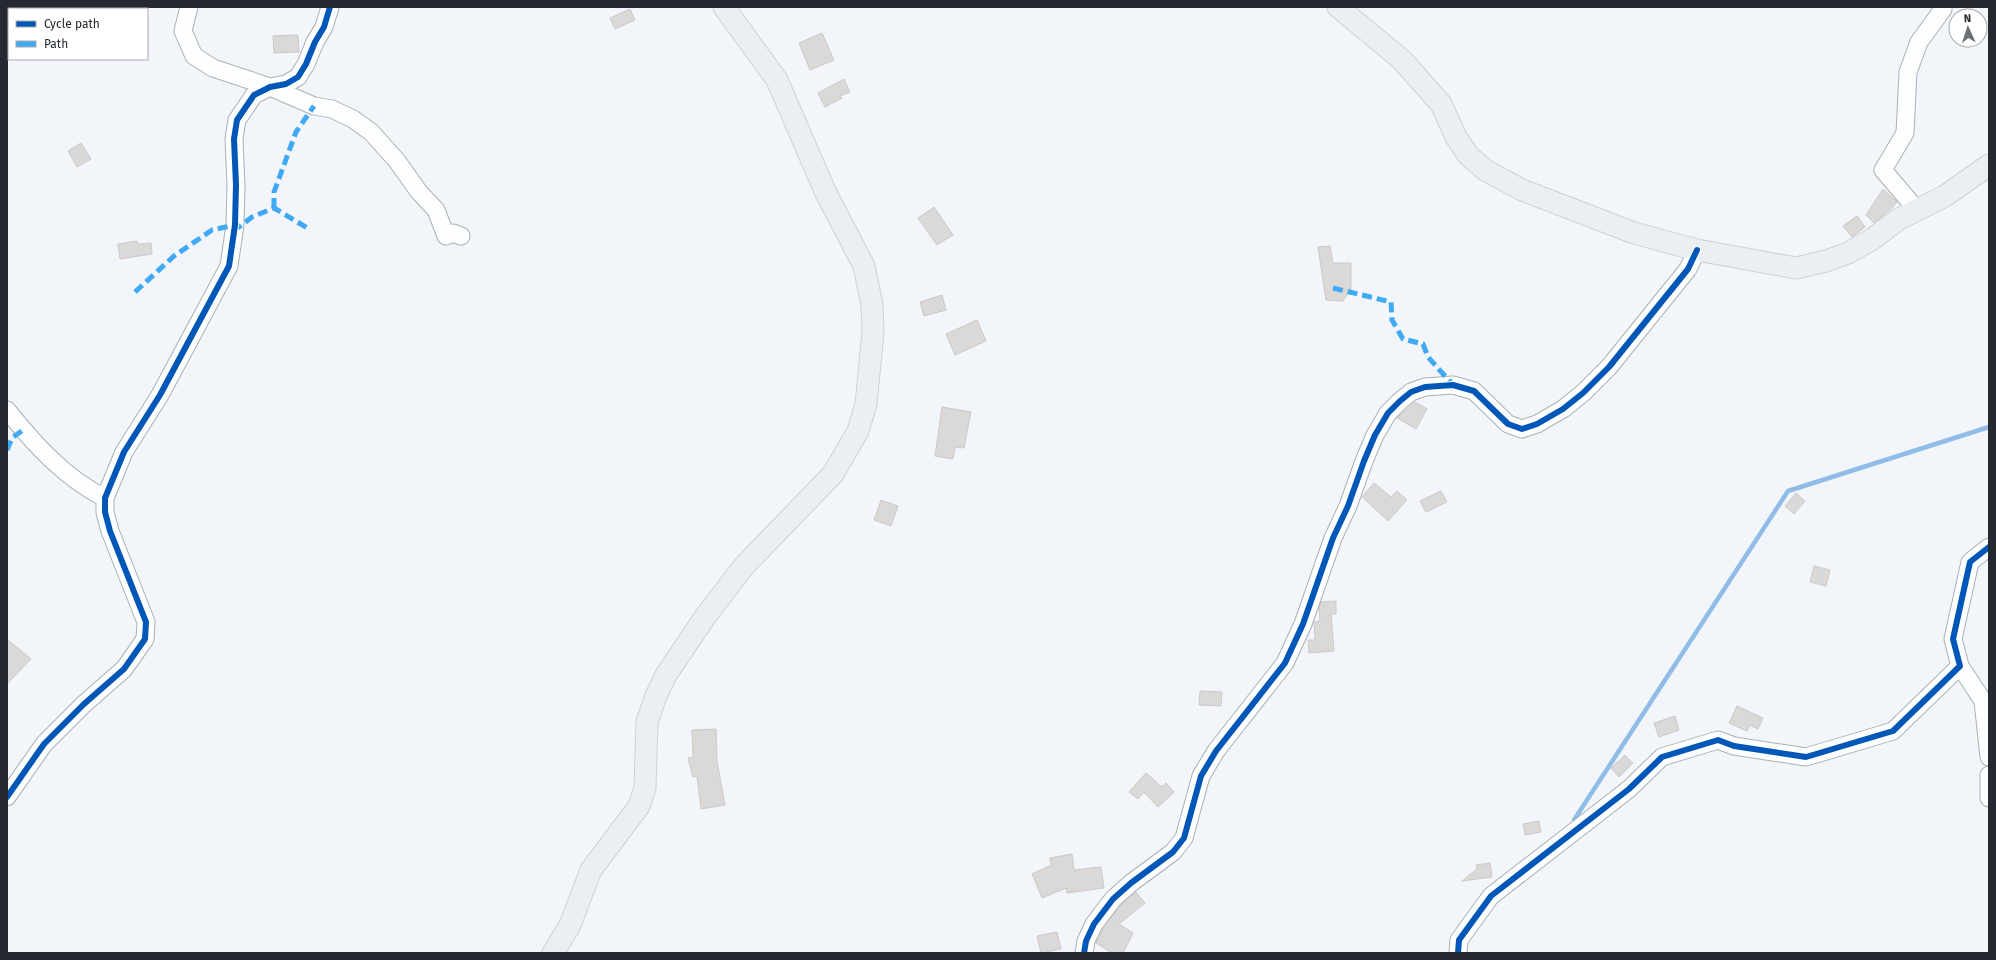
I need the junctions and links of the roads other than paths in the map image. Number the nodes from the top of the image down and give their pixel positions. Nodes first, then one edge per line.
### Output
1 (189, 7) edge
2 (330, 7) edge
3 (724, 7) edge
4 (1338, 7) edge
5 (1942, 7) edge
6 (270, 87) junction
7 (1989, 164) edge
8 (1917, 210) junction
9 (461, 236) dead end
10 (1697, 250) junction
11 (7, 410) edge
12 (105, 498) junction
13 (1989, 547) edge
14 (1960, 666) junction
15 (1989, 757) edge
16 (1989, 775) edge
17 (7, 797) edge
18 (1989, 798) edge
19 (553, 953) edge
20 (1084, 953) edge
21 (1458, 953) edge

1 - 6 street
2 - 6 street
3 - 19 main road
4 - 10 main road
5 - 8 street
6 - 9 street
6 - 12 street
7 - 8 main road
8 - 10 main road
10 - 20 street
11 - 12 street
12 - 17 street
13 - 14 street
14 - 15 street
14 - 21 street
16 - 18 street

